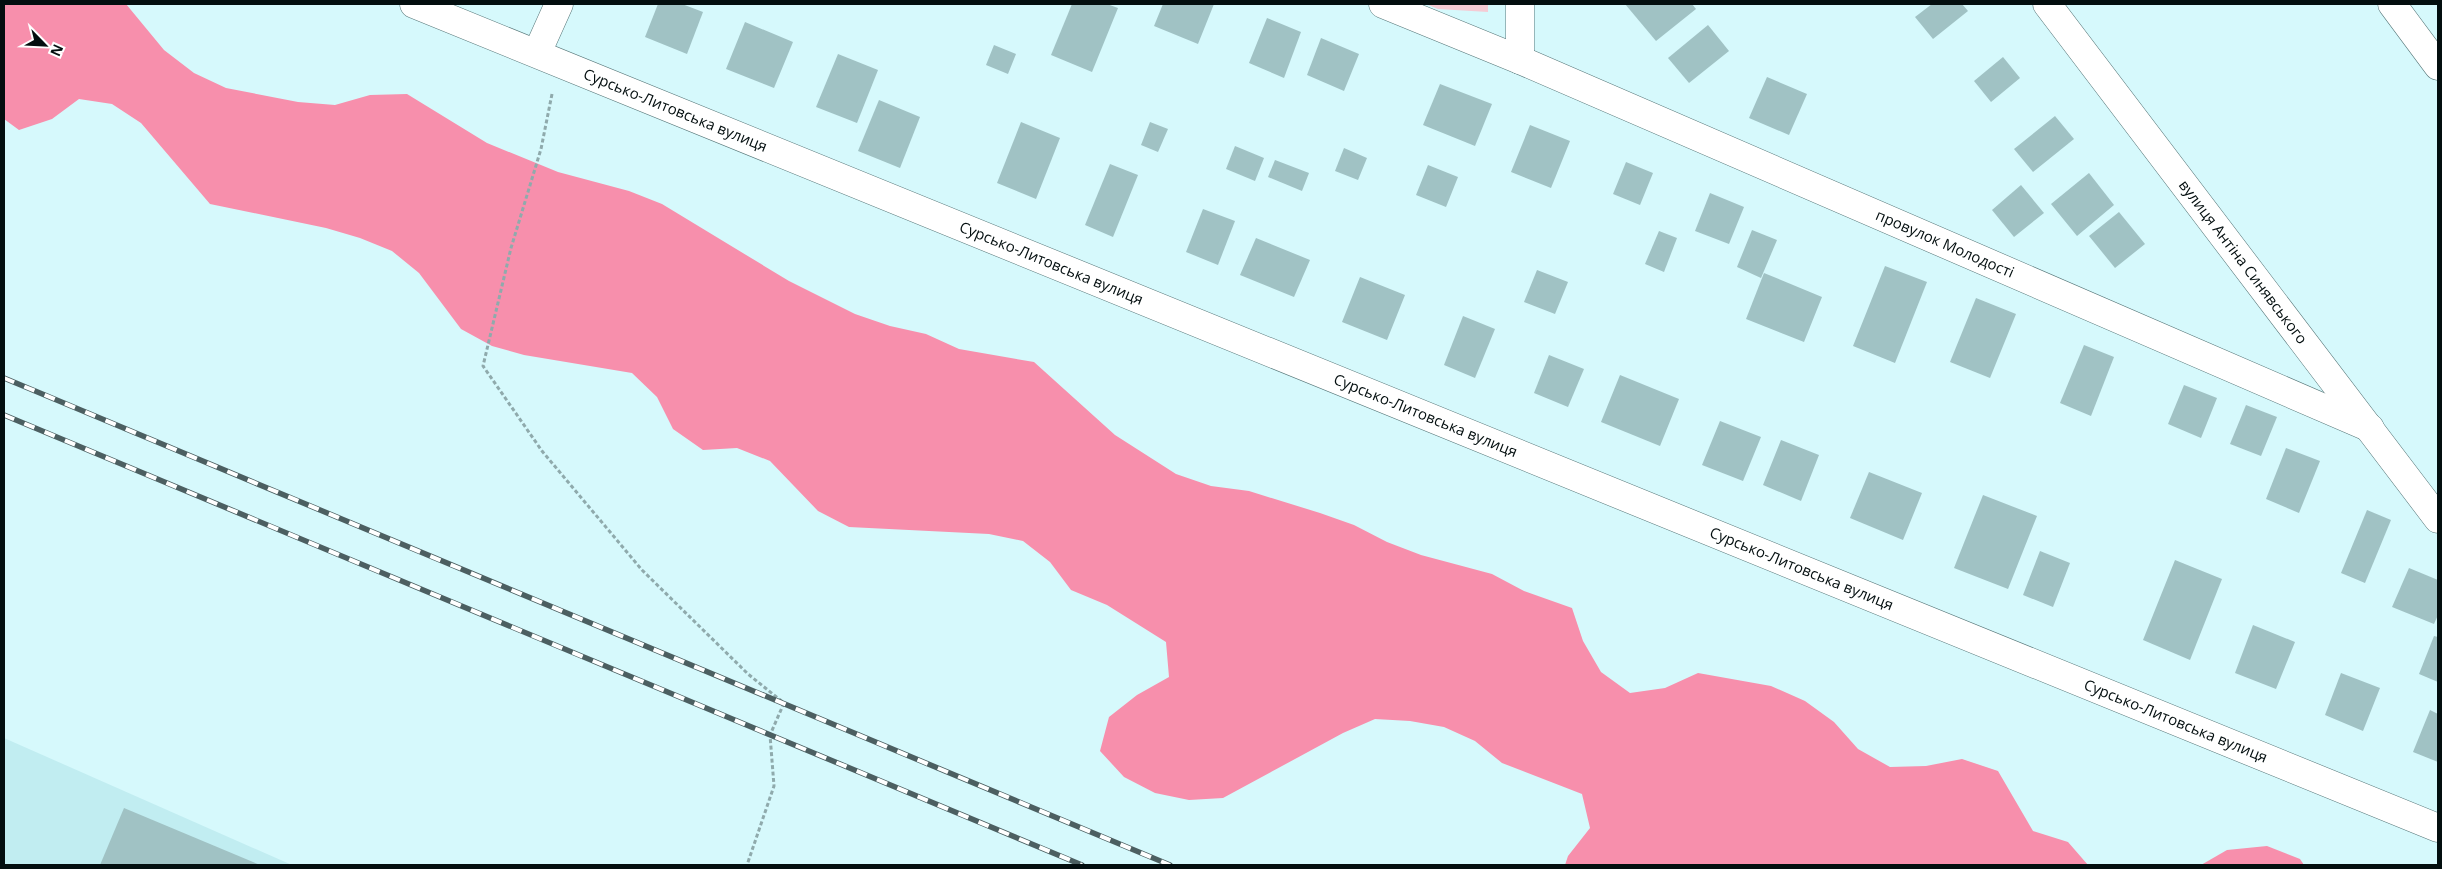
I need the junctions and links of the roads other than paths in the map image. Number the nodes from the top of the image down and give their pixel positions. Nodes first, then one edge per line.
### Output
1 (414, 4) edge
2 (559, 4) edge
3 (1383, 4) edge
4 (1520, 4) edge
5 (2047, 4) edge
6 (2392, 4) edge
7 (548, 58) junction
8 (1520, 60) junction
9 (2438, 66) edge
10 (2370, 428) junction
11 (2438, 519) edge
12 (2438, 828) edge

1 - 7 street, Сурсько-Литовська вулиця
2 - 7 street
3 - 8 street, провулок Молодості
4 - 8 street
5 - 10 street, вулиця Антіна Синявського
6 - 9 street
7 - 12 street, Сурсько-Литовська вулиця
8 - 10 street, провулок Молодості
10 - 11 street, вулиця Антіна Синявського

